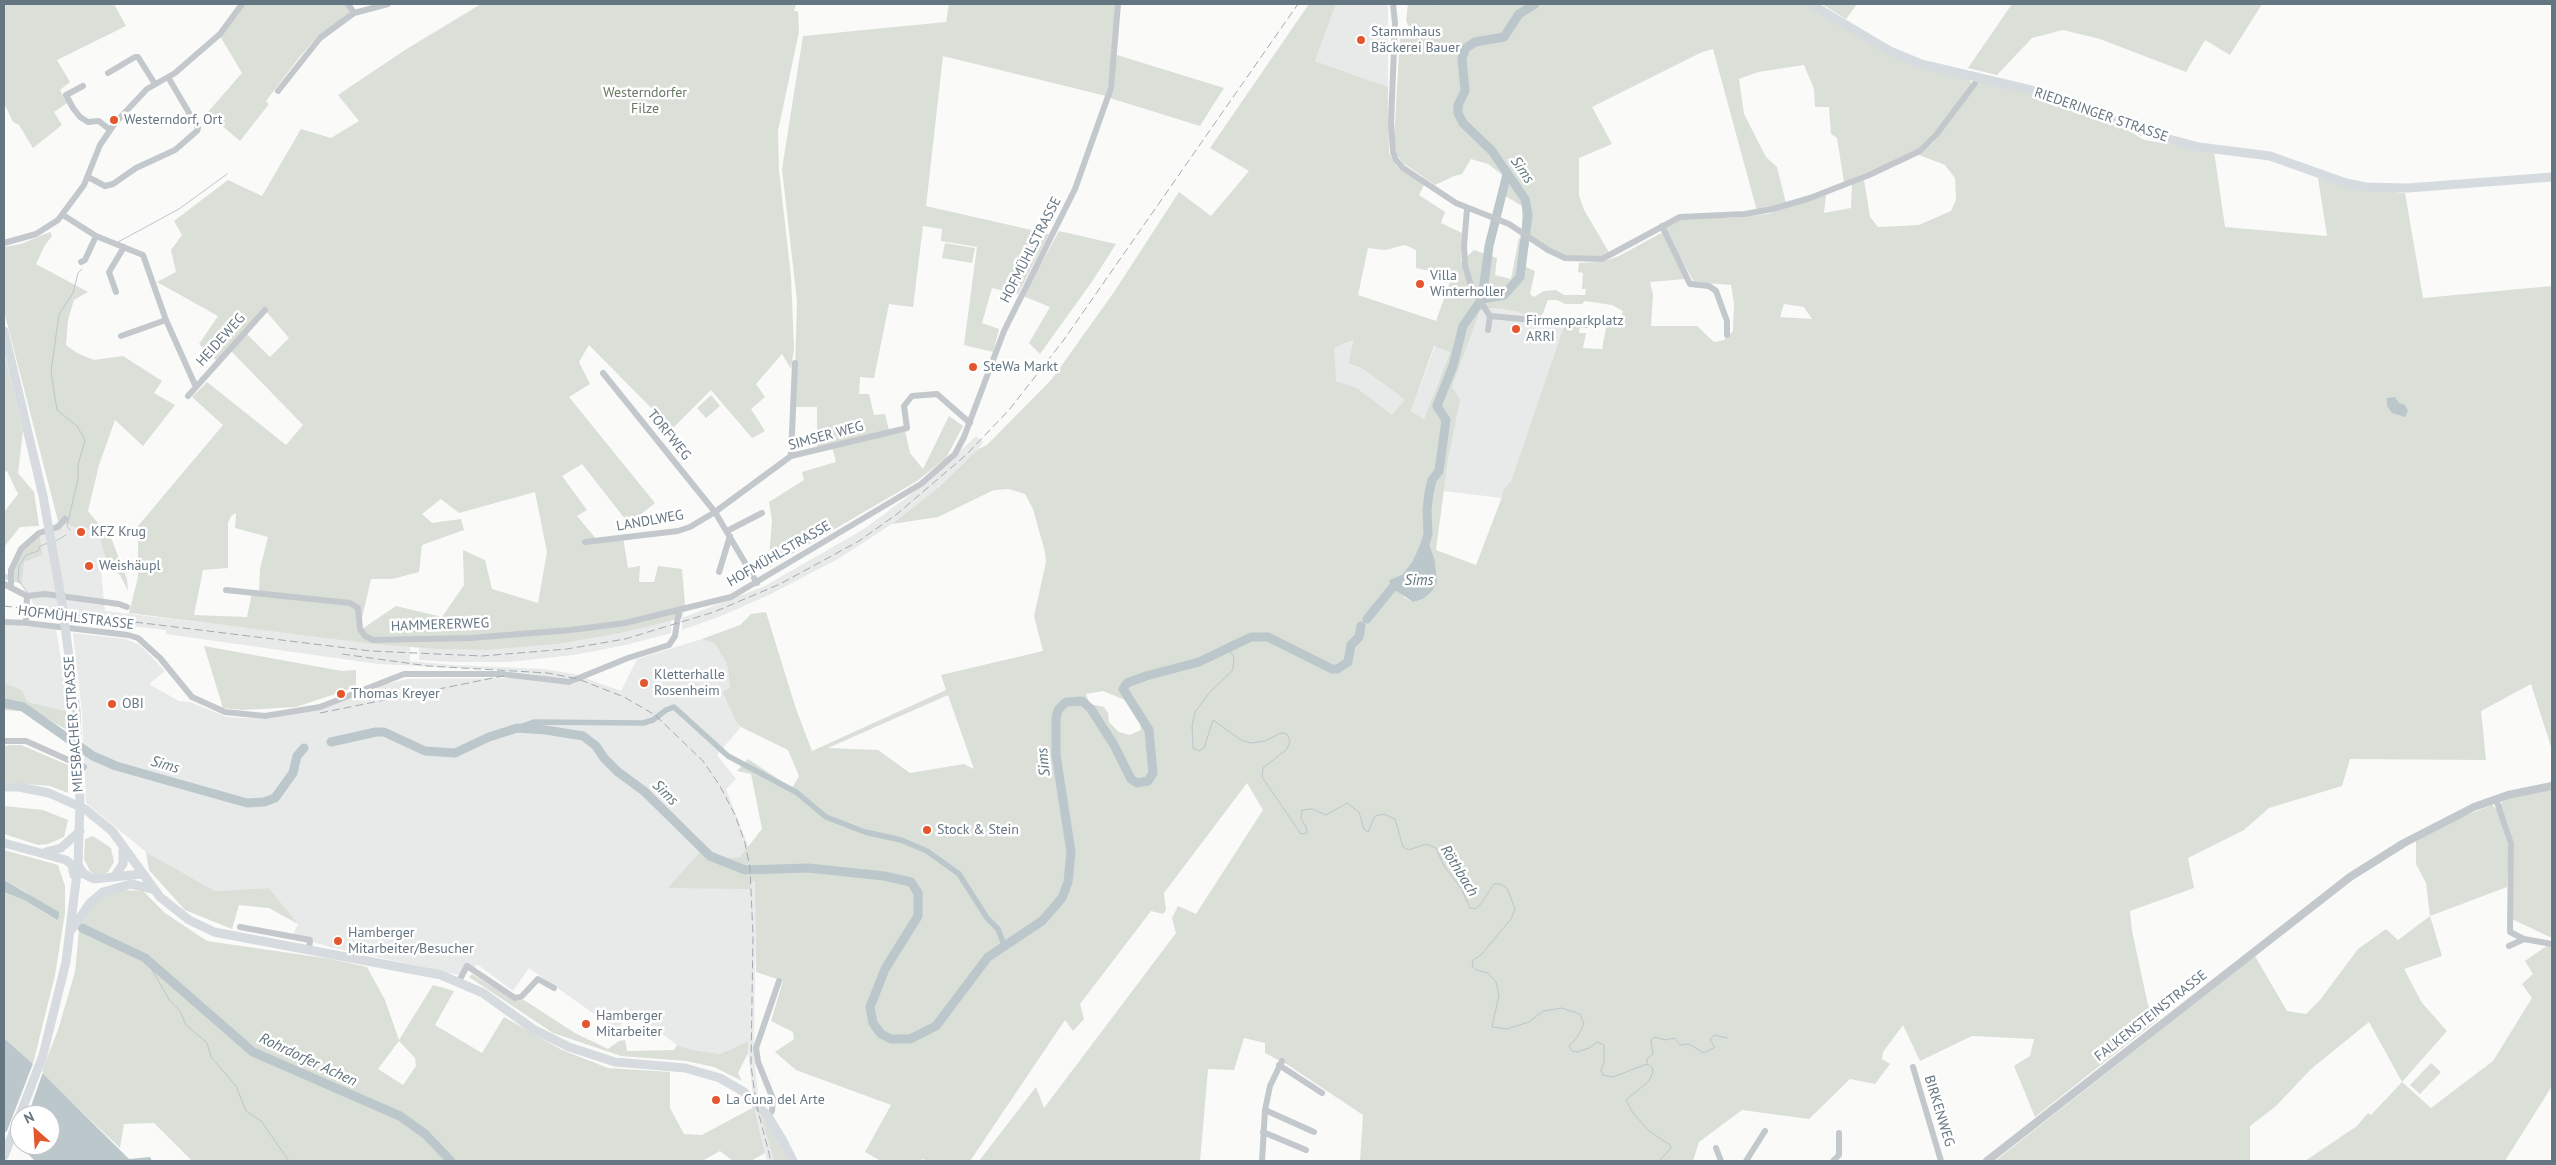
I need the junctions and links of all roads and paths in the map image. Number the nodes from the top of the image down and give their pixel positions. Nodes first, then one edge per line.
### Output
1 (242, 4) edge
2 (348, 4) edge
3 (388, 4) edge
4 (1118, 4) edge
5 (1393, 4) edge
6 (1811, 4) edge
7 (354, 13) junction
8 (108, 73) dead end
9 (168, 77) junction
10 (1979, 78) junction
11 (154, 84) junction
12 (83, 86) dead end
13 (278, 91) dead end
14 (110, 130) junction
15 (88, 177) junction
16 (2552, 177) edge
17 (1467, 209) junction
18 (63, 215) junction
19 (1662, 226) junction
20 (96, 236) junction
21 (4, 243) edge
22 (124, 247) junction
23 (81, 262) dead end
24 (116, 292) dead end
25 (265, 310) dead end
26 (1490, 316) junction
27 (166, 320) junction
28 (1586, 325) dead end
29 (1488, 330) dead end
30 (4, 331) edge
31 (1727, 335) dead end
32 (121, 336) dead end
33 (795, 363) dead end
34 (603, 373) dead end
35 (196, 387) junction
36 (188, 396) dead end
37 (970, 423) junction
38 (791, 456) junction
39 (715, 512) junction
40 (762, 512) dead end
41 (65, 519) dead end
42 (729, 534) junction
43 (585, 542) dead end
44 (719, 572) dead end
45 (757, 583) junction
46 (4, 584) edge
47 (11, 587) junction
48 (226, 590) dead end
49 (27, 596) junction
50 (127, 607) dead end
51 (679, 610) junction
52 (4, 622) edge
53 (26, 622) junction
54 (4, 741) edge
55 (84, 767) dead end
56 (2552, 786) edge
57 (4, 787) edge
58 (2496, 799) junction
59 (80, 829) junction
60 (4, 843) edge
61 (123, 847) junction
62 (41, 852) junction
63 (78, 865) junction
64 (142, 875) junction
65 (114, 877) junction
66 (131, 884) junction
67 (153, 889) junction
68 (74, 905) junction
69 (240, 927) dead end
70 (71, 931) junction
71 (2524, 939) junction
72 (2552, 944) edge
73 (2509, 946) dead end
74 (309, 950) junction
75 (459, 981) junction
76 (779, 981) dead end
77 (554, 988) dead end
78 (1913, 1067) dead end
79 (1322, 1093) dead end
80 (24, 1105) edge
81 (1265, 1110) junction
82 (768, 1116) junction
83 (1765, 1131) dead end
84 (1263, 1132) junction
85 (1314, 1132) dead end
86 (1840, 1133) dead end
87 (10, 1140) edge
88 (1716, 1148) dead end
89 (1306, 1150) dead end
90 (4, 1155) edge
91 (793, 1161) edge
92 (1262, 1161) edge
93 (1720, 1161) edge
94 (1746, 1161) edge
95 (1833, 1161) edge
96 (1941, 1161) edge
97 (1987, 1161) edge

1 - 9 street
2 - 7 street
3 - 7 street
4 - 37 street, HOFMÜHLSTRASSE
5 - 17 street
6 - 10 main road, RIEDERINGER STRASSE
7 - 13 street
8 - 11 street
9 - 11 street
9 - 15 street
10 - 16 main road, RIEDERINGER STRASSE
10 - 19 street
11 - 14 street
12 - 14 street
14 - 15 street
15 - 18 street
17 - 19 street
17 - 26 street
18 - 20 street
18 - 21 street
19 - 31 street
20 - 22 street
20 - 23 street
22 - 24 street
22 - 27 street
25 - 35 street, HEIDEWEG
26 - 28 street
26 - 29 street
27 - 32 street
27 - 35 street
30 - 59 main road, MIESBACHER STRASSE
33 - 38 street
34 - 39 street, TORFWEG
35 - 36 street, HEIDEWEG
37 - 38 street, SIMSER WEG
37 - 45 street, HOFMÜHLSTRASSE
38 - 39 street, SIMSER WEG
39 - 42 street
39 - 43 street, LANDLWEG
40 - 42 street
41 - 47 street
42 - 44 street
42 - 45 street
45 - 51 street, HOFMÜHLSTRASSE
46 - 47 street
47 - 49 street
48 - 51 street, HAMMERERWEG
49 - 50 street
49 - 53 street
51 - 53 street, HOFMÜHLSTRASSE
52 - 53 street, HOFMÜHLSTRASSE
54 - 55 street
56 - 58 street, FALKENSTEINSTRASSE
57 - 61 main road
58 - 71 street
58 - 97 street, FALKENSTEINSTRASSE
59 - 62 main road
59 - 63 main road, MIESBACHER STRASSE
60 - 62 main road
61 - 64 main road
61 - 65 main road
62 - 68 main road
63 - 65 main road
63 - 68 main road, MIESBACHER STRASSE
64 - 65 main road
64 - 66 main road
64 - 67 main road
66 - 67 main road
66 - 70 main road
67 - 74 main road
68 - 70 main road, MIESBACHER STRASSE
69 - 74 street
70 - 80 main road, MIESBACHER STRASSE
71 - 72 street
71 - 73 street
74 - 75 main road
75 - 77 street
75 - 82 main road
76 - 82 street
78 - 96 street, BIRKENWEG
79 - 81 street
81 - 84 street
81 - 85 street
82 - 91 main road
83 - 94 street
84 - 89 street
84 - 92 street
86 - 95 street
87 - 90 main road, MIESBACHER STRASSE
88 - 93 street

